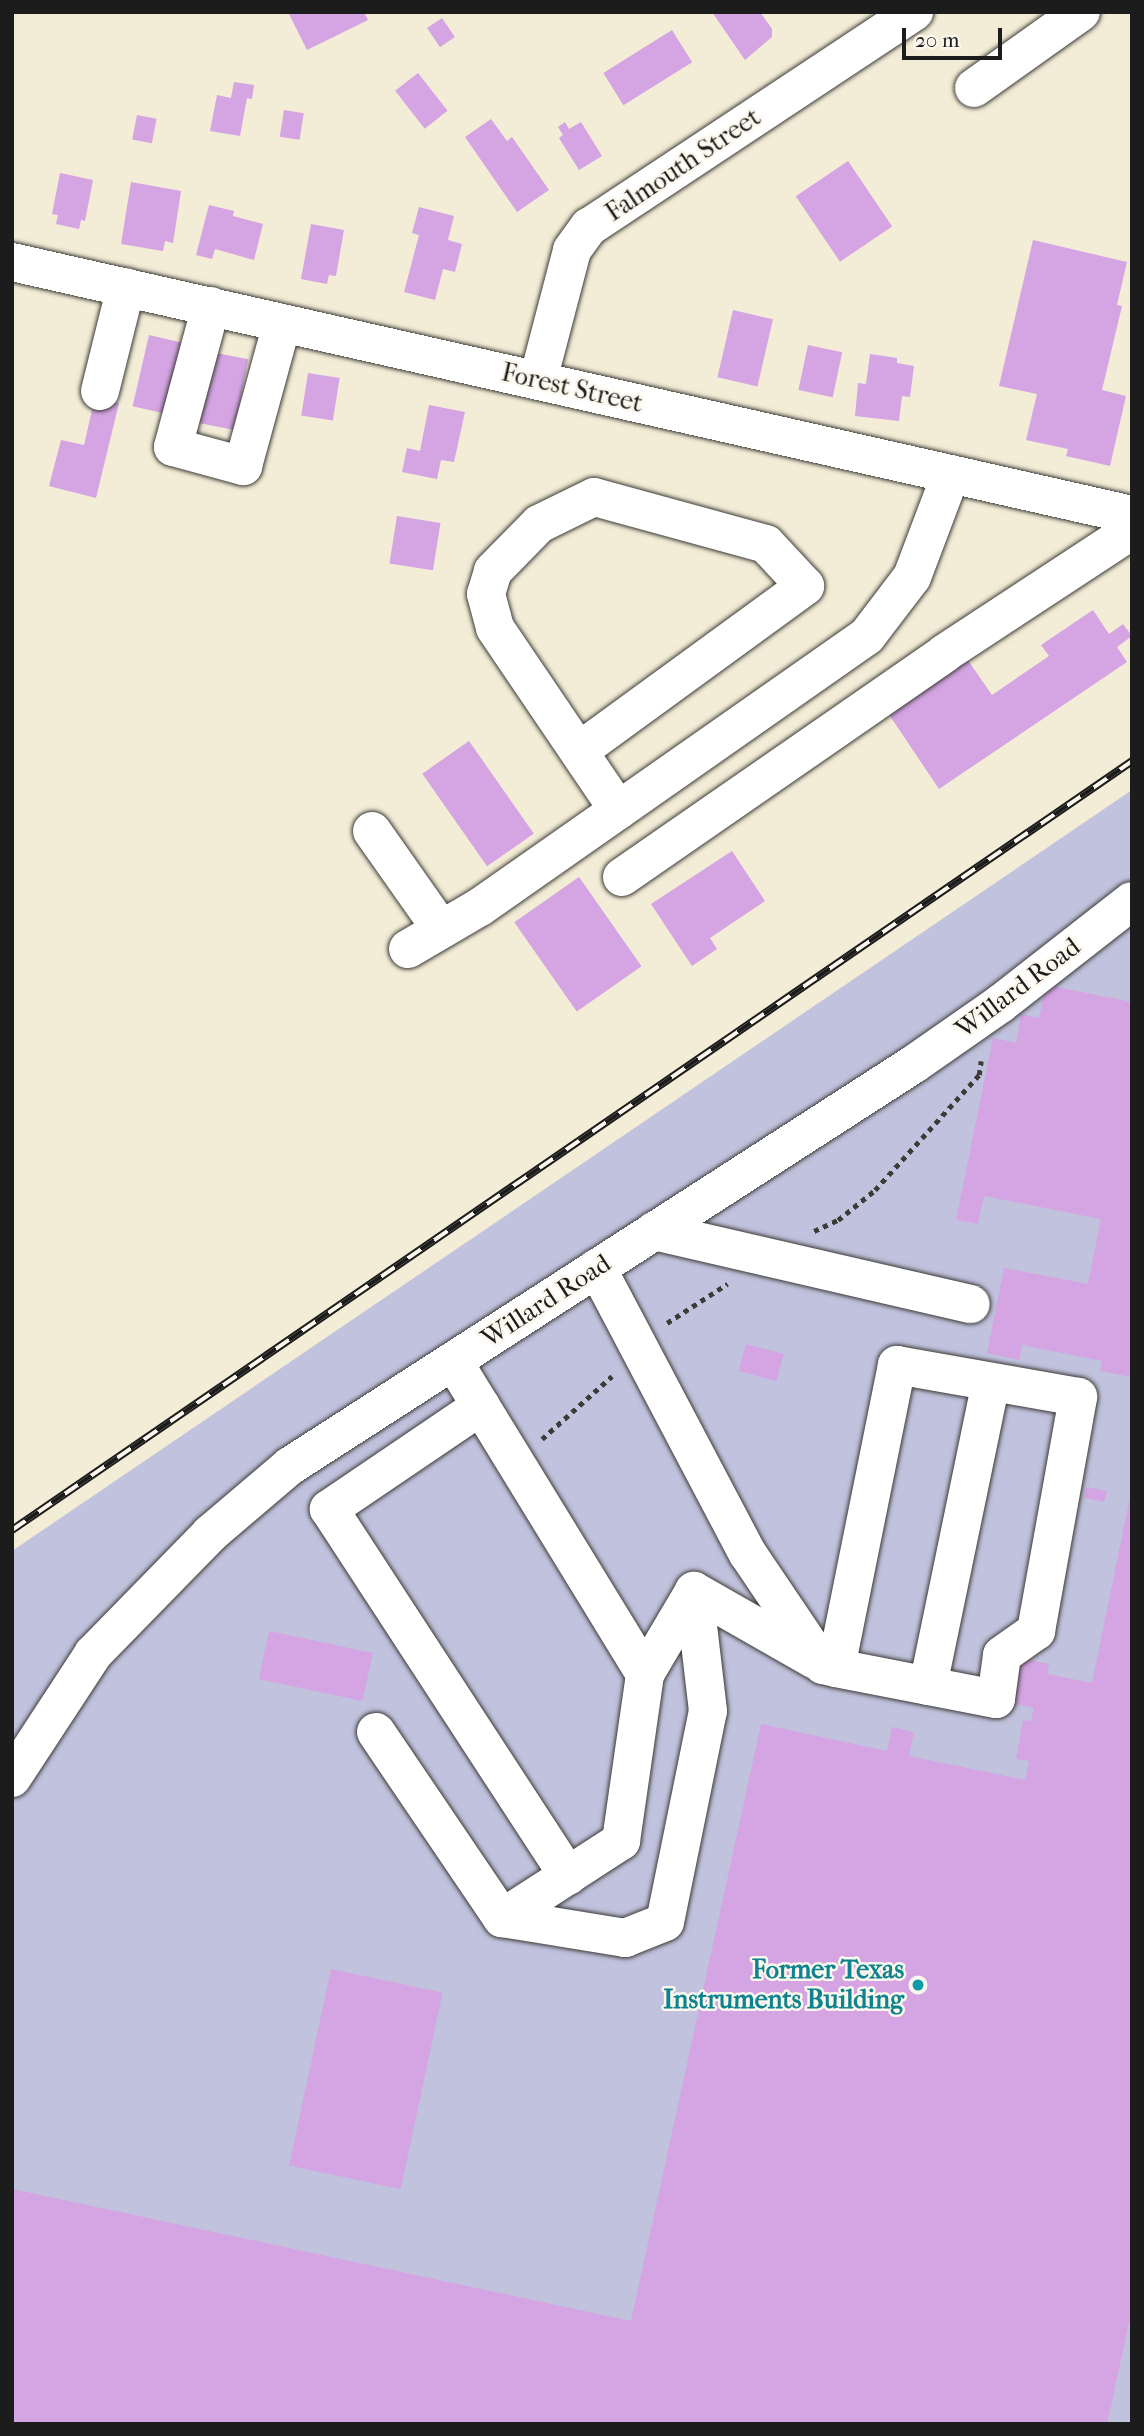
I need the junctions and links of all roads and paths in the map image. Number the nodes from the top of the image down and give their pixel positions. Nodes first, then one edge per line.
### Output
1 (914, 12) edge
2 (1080, 12) edge
3 (974, 88) dead end
4 (12, 262) edge
5 (126, 287) junction
6 (211, 306) junction
7 (282, 323) junction
8 (538, 380) junction
9 (100, 391) dead end
10 (951, 474) junction
11 (1132, 514) edge
12 (1132, 530) edge
13 (579, 751) junction
14 (618, 810) junction
15 (372, 831) dead end
16 (622, 877) dead end
17 (1132, 901) edge
18 (441, 929) junction
19 (408, 948) dead end
20 (983, 1049) dead end
21 (654, 1231) junction
22 (805, 1235) dead end
23 (597, 1268) junction
24 (729, 1283) dead end
25 (971, 1304) dead end
26 (662, 1326) dead end
27 (453, 1361) junction
28 (612, 1376) dead end
29 (991, 1382) junction
30 (481, 1406) junction
31 (542, 1440) dead end
32 (694, 1591) junction
33 (829, 1666) junction
34 (645, 1674) junction
35 (928, 1686) junction
36 (376, 1732) dead end
37 (16, 1772) edge
38 (568, 1876) junction
39 (502, 1918) junction

1 - 8 street, Falmouth Street
2 - 3 street
4 - 5 street, Forest Street
5 - 6 street, Forest Street
5 - 9 street
6 - 7 street, Forest Street
6 - 7 street
7 - 8 street, Forest Street
8 - 10 street, Forest Street
10 - 11 street, Forest Street
10 - 14 street
12 - 16 street
13 - 13 street
13 - 14 street
14 - 18 street
15 - 18 street
17 - 21 street, Willard Road
18 - 19 street
20 - 22 path
21 - 23 street, Willard Road
21 - 25 street
23 - 27 street, Willard Road
23 - 33 street
24 - 26 path
27 - 30 street
27 - 37 street, Willard Road
28 - 31 path
29 - 33 street
29 - 35 street
29 - 35 street
30 - 34 street
30 - 38 street
32 - 33 street
32 - 34 street
32 - 39 street
33 - 35 street
34 - 38 street
36 - 39 street
38 - 39 street

